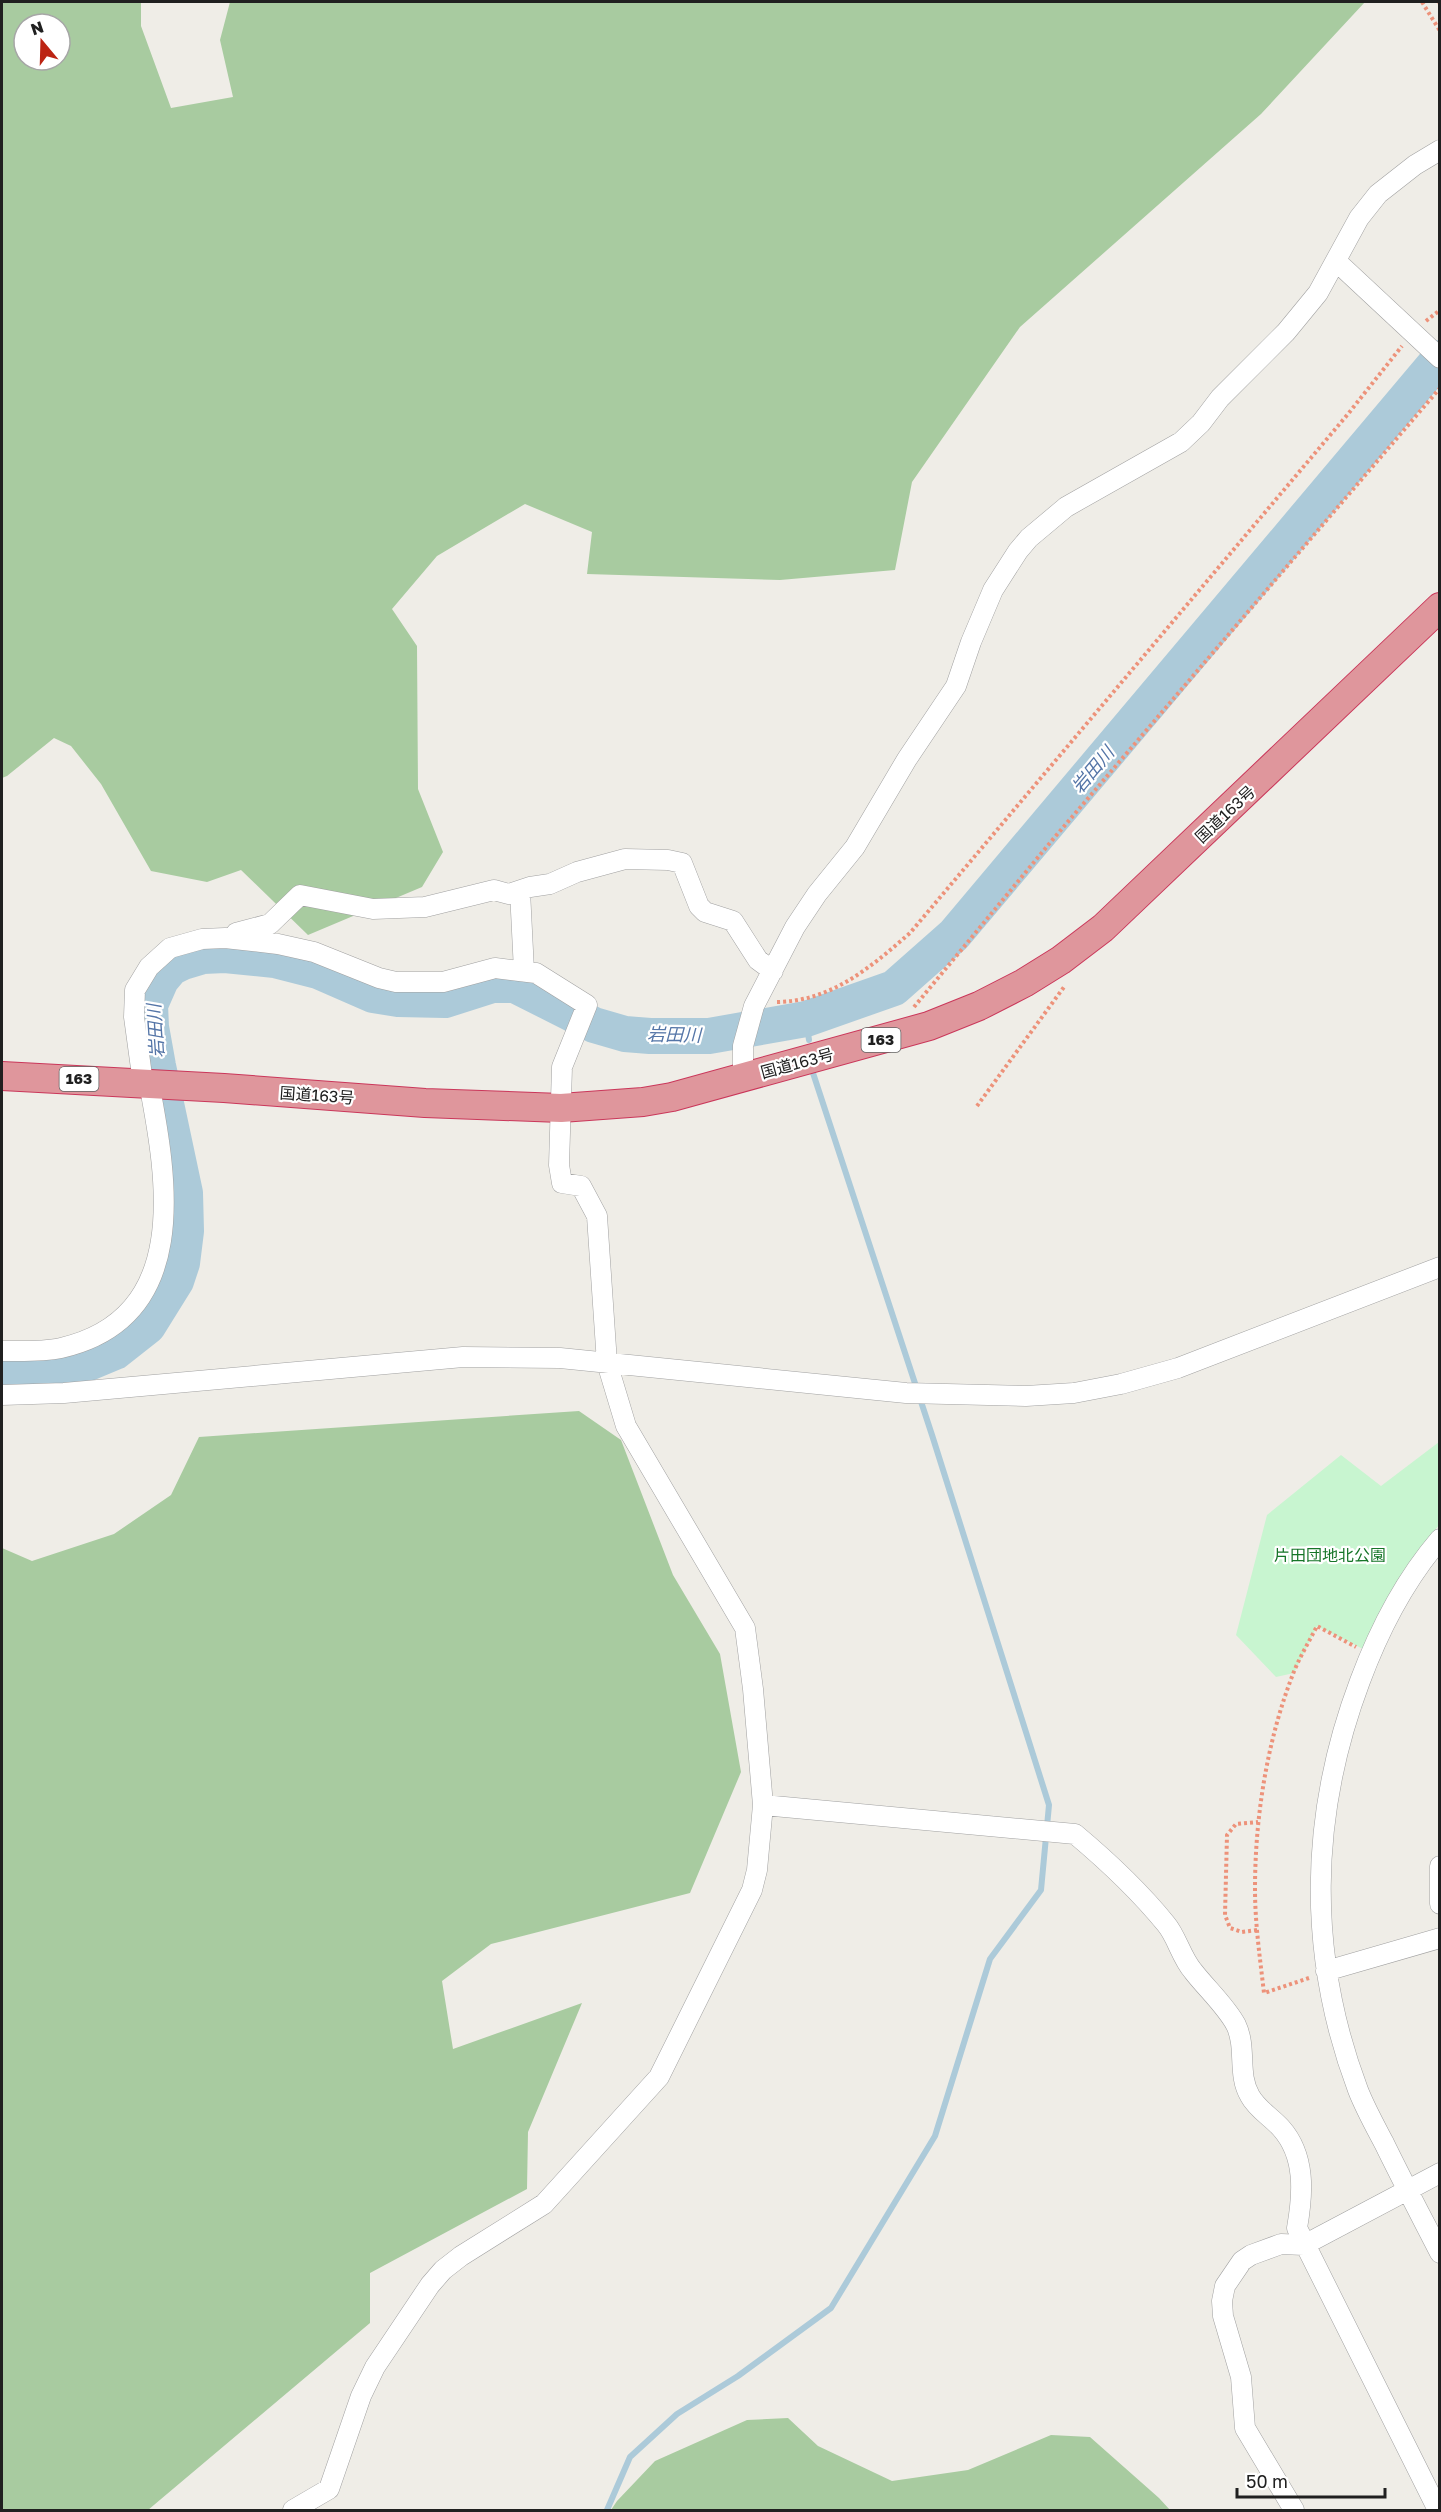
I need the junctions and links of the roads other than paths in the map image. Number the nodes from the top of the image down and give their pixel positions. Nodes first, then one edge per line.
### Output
1 (1440, 150) edge
2 (1336, 261) junction
3 (1440, 358) edge
4 (1440, 607) edge
5 (520, 891) junction
6 (225, 938) junction
7 (524, 971) junction
8 (773, 971) junction
9 (2, 1076) edge
10 (743, 1077) junction
11 (155, 1084) junction
12 (561, 1108) junction
13 (1440, 1267) edge
14 (2, 1351) edge
15 (608, 1363) junction
16 (2, 1395) edge
17 (1440, 1539) edge
18 (763, 1805) junction
19 (1440, 1866) edge
20 (1440, 1904) edge
21 (1440, 1938) edge
22 (1326, 1971) junction
23 (1440, 2173) edge
24 (1407, 2190) junction
25 (1304, 2245) junction
26 (1440, 2253) edge
27 (293, 2511) edge
28 (1294, 2511) edge
29 (1438, 2511) edge

1 - 2 street
2 - 3 street
2 - 8 street
4 - 10 highway, 国道163号 / 163
5 - 6 street
5 - 7 street
5 - 8 street
6 - 7 street
6 - 11 street
7 - 12 street
8 - 10 street
9 - 11 highway, 国道163号 / 163
10 - 12 highway, 国道163号 / 163
11 - 12 highway, 国道163号 / 163
11 - 14 street
12 - 15 street
13 - 15 street
15 - 16 street
15 - 18 street
17 - 22 street
18 - 25 street
18 - 27 street
19 - 20 street
21 - 22 street
22 - 24 street
23 - 24 street
24 - 25 street
24 - 26 street
25 - 28 street
25 - 29 street

